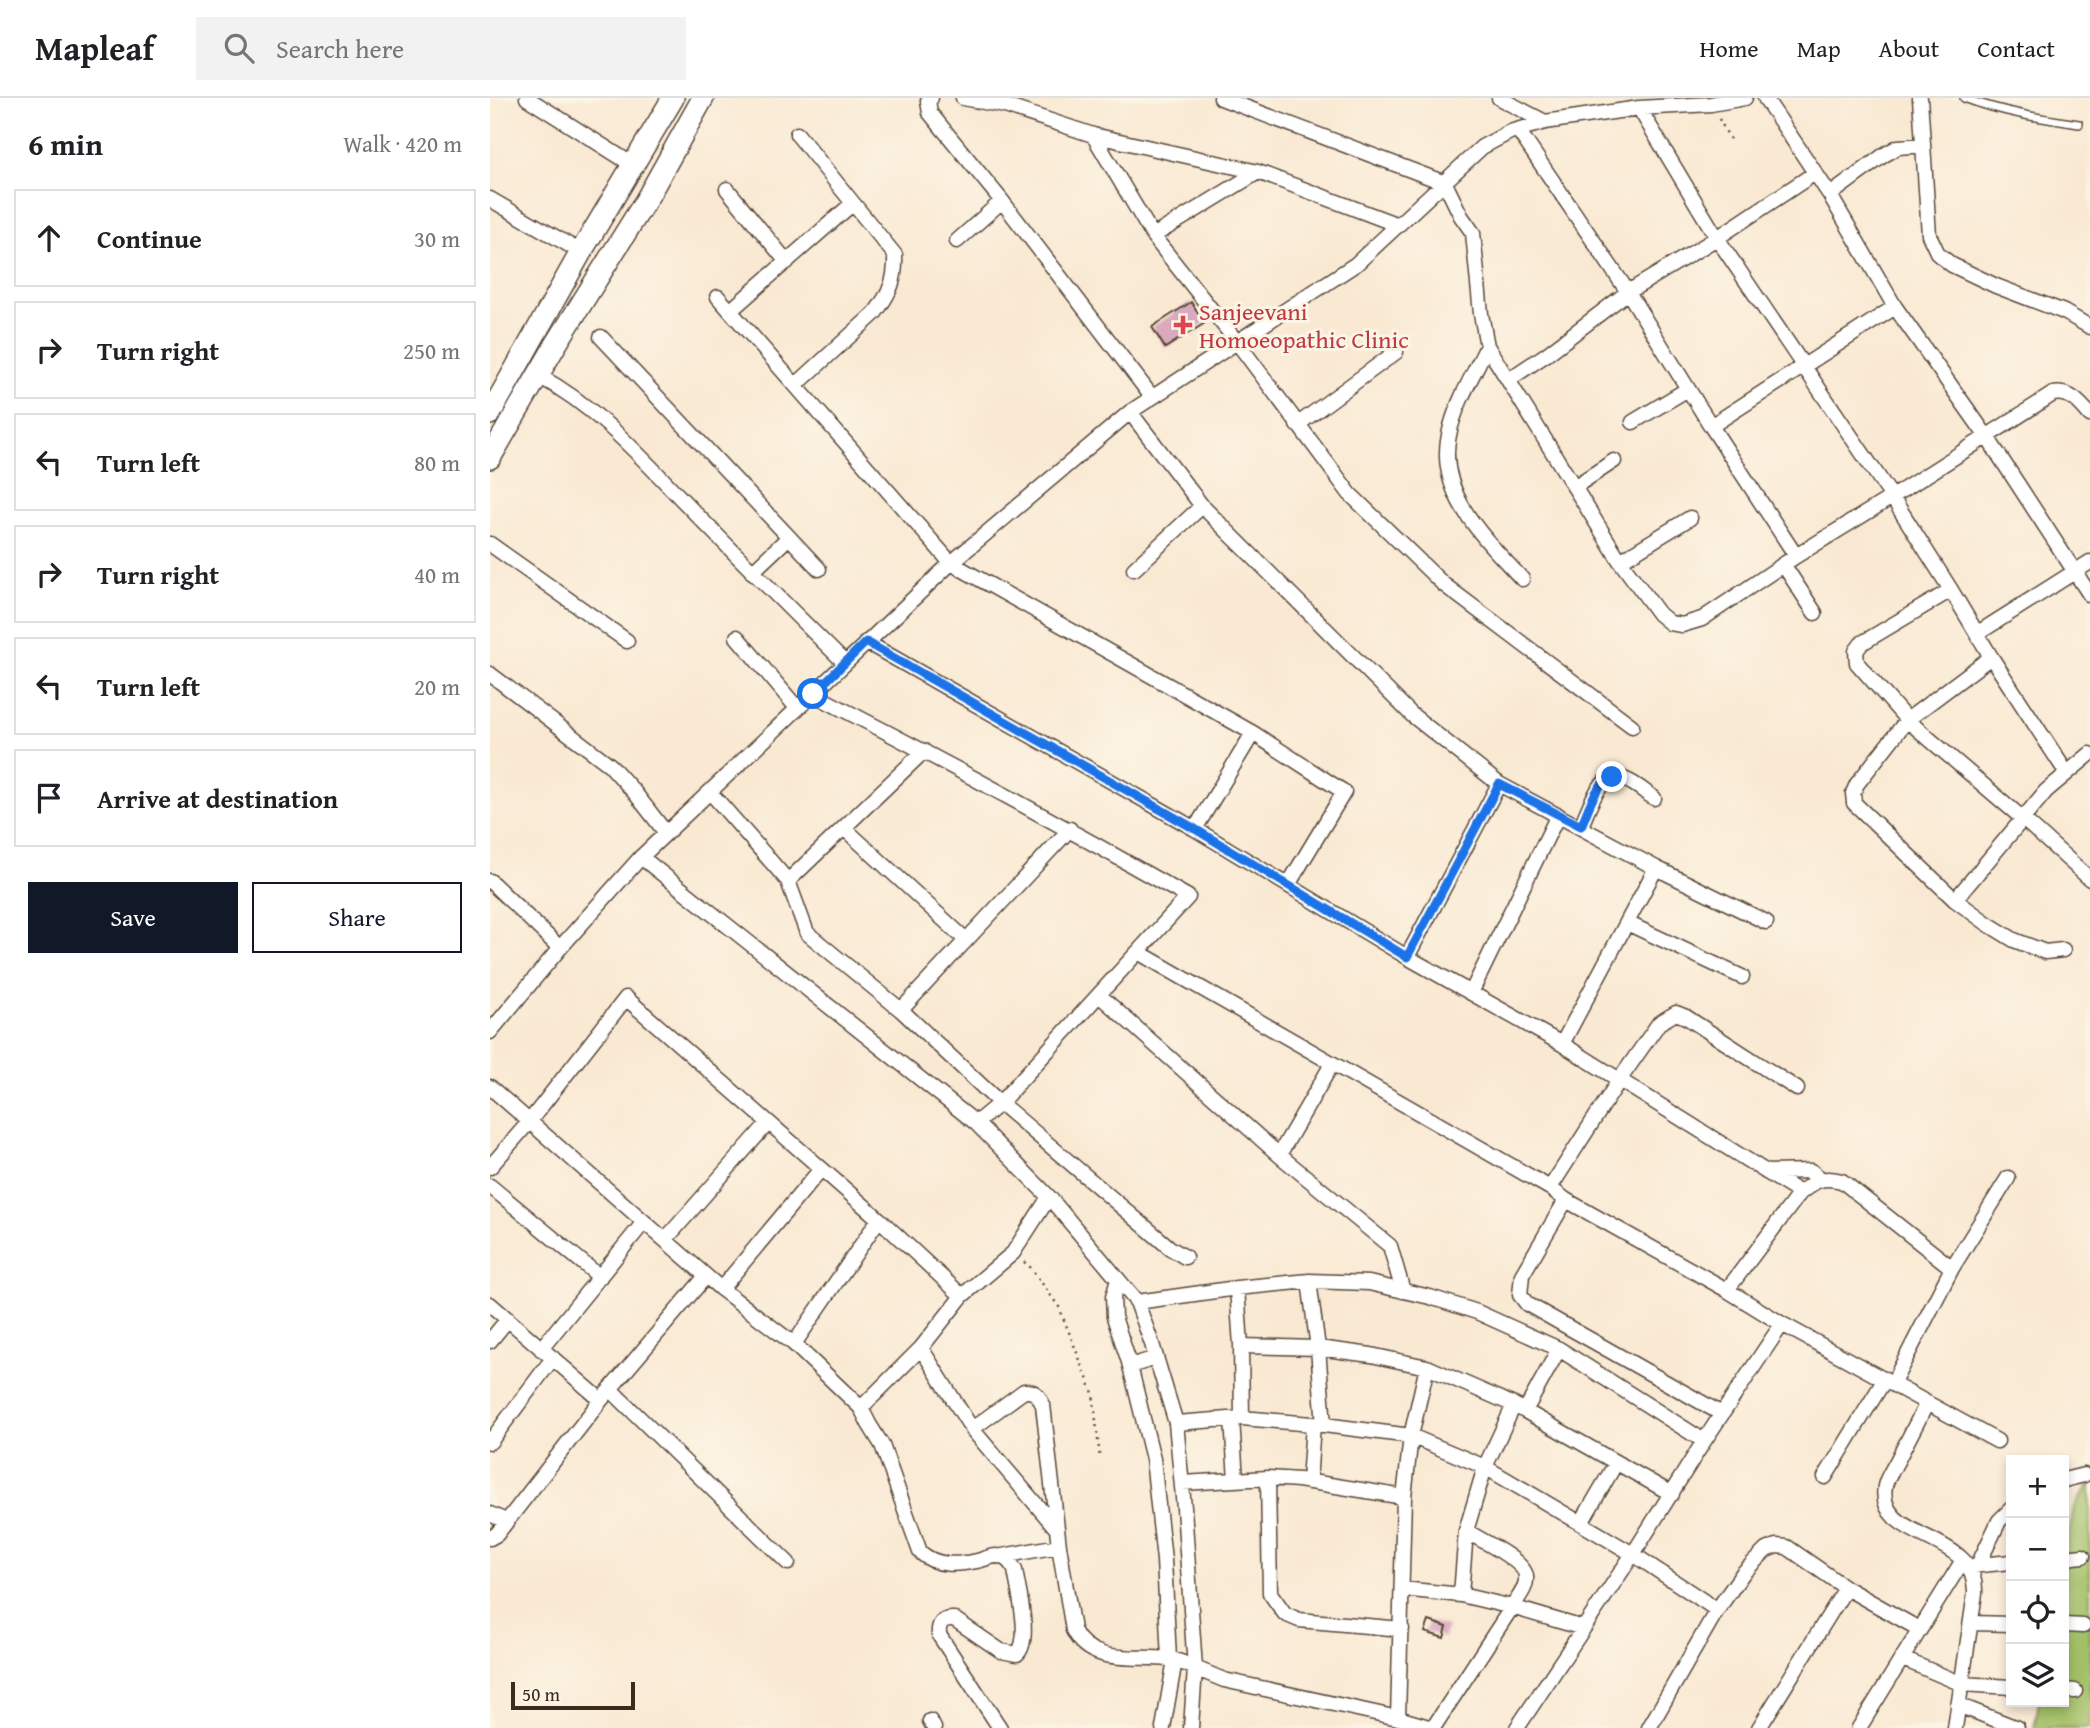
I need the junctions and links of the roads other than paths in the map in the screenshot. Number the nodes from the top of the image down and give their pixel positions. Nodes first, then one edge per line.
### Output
1 (527, 98) edge
2 (673, 98) edge
3 (703, 98) edge
4 (931, 98) edge
5 (963, 98) edge
6 (1222, 98) edge
7 (1499, 98) edge
8 (1745, 98) edge
9 (1765, 98) edge
10 (1920, 98) edge
11 (1964, 98) edge
12 (1007, 102) edge
13 (1639, 108) junction
14 (1545, 122) junction
15 (2079, 124) dead end
16 (1518, 130) junction
17 (797, 134) dead end
18 (1093, 135) junction
19 (1923, 145) junction
20 (633, 165) junction
21 (1258, 172) junction
22 (1815, 173) junction
23 (1445, 183) junction
24 (727, 189) dead end
25 (1830, 195) junction
26 (490, 199) edge
27 (1002, 201) junction
28 (852, 204) junction
29 (1398, 225) junction
30 (1153, 236) junction
31 (1717, 238) junction
32 (957, 242) dead end
33 (581, 252) junction
34 (787, 262) junction
35 (1628, 292) junction
36 (718, 297) dead end
37 (1895, 307) junction
38 (730, 311) junction
39 (2090, 327) edge
40 (601, 337) dead end
41 (1237, 342) junction
42 (1488, 345) junction
43 (1396, 352) dead end
44 (1803, 366) junction
45 (539, 376) junction
46 (1508, 380) junction
47 (796, 385) junction
48 (1688, 389) junction
49 (1152, 397) junction
50 (1130, 412) junction
51 (490, 414) edge
52 (2090, 415) edge
53 (1633, 422) dead end
54 (1297, 425) junction
55 (1712, 426) junction
56 (1987, 437) junction
57 (490, 457) edge
58 (1614, 461) dead end
59 (1574, 487) junction
60 (1892, 497) junction
61 (1202, 506) junction
62 (1690, 518) dead end
63 (789, 537) junction
64 (490, 544) edge
65 (1796, 556) junction
66 (1620, 561) junction
67 (2090, 562) edge
68 (951, 563) junction
69 (1783, 564) junction
70 (819, 569) dead end
71 (1134, 569) dead end
72 (752, 572) junction
73 (2074, 572) junction
74 (1522, 579) dead end
75 (1951, 590) junction
76 (2090, 595) edge
77 (1815, 612) dead end
78 (1978, 633) junction
79 (737, 637) dead end
80 (627, 640) dead end
81 (866, 642) junction
82 (1991, 657) junction
83 (844, 662) junction
84 (490, 674) edge
85 (813, 694) junction
86 (797, 708) junction
87 (1907, 720) junction
88 (1632, 726) dead end
89 (1253, 733) junction
90 (924, 751) junction
91 (2090, 754) edge
92 (2066, 772) junction
93 (1499, 784) junction
94 (710, 792) junction
95 (1654, 798) dead end
96 (1559, 815) junction
97 (2022, 818) junction
98 (1581, 826) junction
99 (844, 828) junction
100 (1070, 829) junction
101 (1195, 829) junction
102 (666, 833) junction
103 (641, 857) junction
104 (1656, 868) junction
105 (2090, 879) edge
106 (490, 881) edge
107 (788, 881) junction
108 (1288, 885) junction
109 (1955, 900) junction
110 (1766, 922) dead end
111 (1627, 923) junction
112 (966, 940) junction
113 (560, 948) junction
114 (2063, 950) dead end
115 (1138, 952) junction
116 (1407, 957) junction
117 (1742, 977) dead end
118 (1471, 993) junction
119 (1099, 995) junction
120 (901, 1010) junction
121 (490, 1032) edge
122 (1562, 1044) junction
123 (1332, 1064) junction
124 (1620, 1079) junction
125 (490, 1087) edge
126 (1797, 1088) dead end
127 (1000, 1103) junction
128 (529, 1122) junction
129 (768, 1122) junction
130 (976, 1123) junction
131 (1279, 1155) junction
132 (490, 1167) edge
133 (821, 1169) junction
134 (1766, 1172) junction
135 (2008, 1178) dead end
136 (1821, 1179) junction
137 (490, 1186) edge
138 (1550, 1188) junction
139 (1800, 1193) junction
140 (1049, 1197) junction
141 (1566, 1200) junction
142 (878, 1219) junction
143 (644, 1222) junction
144 (665, 1240) junction
145 (1185, 1257) dead end
146 (1952, 1268) junction
147 (706, 1276) junction
148 (600, 1277) junction
149 (1118, 1279) junction
150 (1310, 1282) junction
151 (1237, 1288) junction
152 (721, 1289) junction
153 (1727, 1290) junction
154 (1403, 1291) junction
155 (962, 1296) junction
156 (1137, 1302) junction
157 (490, 1304) edge
158 (508, 1319) junction
159 (1782, 1324) junction
160 (490, 1341) edge
161 (794, 1344) junction
162 (1241, 1346) junction
163 (1318, 1348) junction
164 (921, 1349) junction
165 (1559, 1349) junction
166 (547, 1353) junction
167 (1142, 1363) junction
168 (1427, 1367) junction
169 (1889, 1381) junction
170 (605, 1395) junction
171 (1927, 1403) junction
172 (861, 1408) junction
173 (1519, 1408) junction
174 (1720, 1416) junction
175 (1237, 1418) junction
176 (1176, 1423) junction
177 (1318, 1424) junction
178 (972, 1429) junction
179 (1411, 1436) junction
180 (1706, 1438) junction
181 (1997, 1441) dead end
182 (490, 1443) edge
183 (1616, 1463) junction
184 (1485, 1467) junction
185 (2084, 1475) dead end
186 (1825, 1477) dead end
187 (1268, 1478) junction
188 (2069, 1479) edge
189 (1236, 1480) junction
190 (1308, 1482) junction
191 (1182, 1483) junction
192 (1672, 1494) junction
193 (1404, 1497) junction
194 (1170, 1510) junction
195 (490, 1514) edge
196 (2006, 1514) edge
197 (506, 1521) junction
198 (1581, 1523) junction
199 (1057, 1529) junction
200 (1466, 1531) junction
201 (490, 1538) edge
202 (1059, 1546) junction
203 (1633, 1554) junction
204 (1002, 1556) junction
205 (2083, 1556) dead end
206 (2069, 1557) edge
207 (1175, 1558) junction
208 (2006, 1562) edge
209 (788, 1563) dead end
210 (1970, 1564) junction
211 (1846, 1588) junction
212 (1402, 1589) junction
213 (1461, 1595) junction
214 (1512, 1607) junction
215 (1717, 1610) junction
216 (1970, 1623) junction
217 (2006, 1624) edge
218 (2069, 1625) edge
219 (2083, 1626) dead end
220 (1583, 1628) junction
221 (1402, 1629) junction
222 (1919, 1629) junction
223 (1903, 1659) junction
224 (1172, 1660) junction
225 (1195, 1668) junction
226 (1962, 1685) junction
227 (2006, 1687) edge
228 (1958, 1705) junction
229 (1398, 1718) junction
230 (1426, 1727) edge
231 (1000, 1728) edge
232 (1163, 1728) edge
233 (1191, 1728) edge
234 (1517, 1728) edge
235 (1649, 1728) edge
236 (1759, 1728) edge
237 (1859, 1728) edge
238 (1955, 1728) edge
239 (2017, 1728) edge

1 - 20 street
2 - 20 street
3 - 45 street
4 - 27 street
5 - 12 street
6 - 23 street
7 - 14 street
8 - 13 street
9 - 22 street
10 - 19 street
11 - 15 lane
12 - 18 street
13 - 14 street
13 - 31 street
14 - 16 street
16 - 23 street
16 - 35 street
17 - 28 street
18 - 21 street
18 - 30 street
19 - 25 street
19 - 39 street
20 - 33 street
21 - 29 street
21 - 30 street
22 - 25 street
22 - 31 street
23 - 29 street
23 - 42 street
24 - 34 street
25 - 37 street
26 - 33 street
27 - 32 street
27 - 49 street
28 - 34 street
28 - 47 street
29 - 41 street
30 - 41 street
31 - 35 street
31 - 44 street
33 - 51 street
34 - 38 street
35 - 46 street
35 - 48 street
36 - 38 street
37 - 44 street
37 - 56 street
38 - 47 street
40 - 63 street
41 - 49 street
41 - 54 street
42 - 46 street
42 - 74 street
43 - 54 street
44 - 55 street
44 - 60 street
45 - 57 street
45 - 72 street
46 - 59 street
47 - 68 street
48 - 53 street
48 - 55 street
49 - 50 street
50 - 61 street
50 - 68 street
52 - 56 street
54 - 88 street
55 - 65 street
56 - 60 street
56 - 73 street
58 - 59 street
59 - 66 street
60 - 65 street
60 - 75 street
61 - 71 street
61 - 93 street
62 - 66 street
63 - 70 street
63 - 72 street
64 - 80 street
65 - 69 street
66 - 69 street
67 - 73 street
68 - 81 street
68 - 89 street
69 - 77 street
72 - 83 street
73 - 76 street
73 - 78 street
75 - 78 street
75 - 87 street
78 - 82 street
79 - 86 street
81 - 83 street
81 - 101 street
82 - 87 street
82 - 92 street
83 - 85 street
84 - 102 street
85 - 86 street
85 - 90 street
86 - 94 street
87 - 97 street
87 - 109 street
89 - 101 street
89 - 108 street
90 - 99 street
90 - 100 street
91 - 92 street
92 - 97 street
93 - 96 street
93 - 116 street
94 - 102 street
94 - 107 street
95 - 98 street
96 - 98 street
96 - 118 street
97 - 105 street
97 - 109 street
98 - 104 street
99 - 107 street
99 - 112 street
100 - 112 street
100 - 115 street
101 - 108 street
102 - 103 street
103 - 113 street
103 - 130 street
104 - 110 street
104 - 111 street
106 - 113 street
107 - 120 street
108 - 116 street
109 - 114 street
111 - 117 street
111 - 122 street
112 - 120 street
113 - 121 street
115 - 119 street
115 - 123 street
116 - 118 street
118 - 122 street
119 - 127 street
119 - 131 street
120 - 127 street
122 - 124 street
123 - 131 street
123 - 138 street
124 - 126 street
124 - 134 street
124 - 138 street
125 - 128 street
127 - 130 street
127 - 145 street
128 - 129 street
128 - 132 street
128 - 143 street
129 - 133 street
129 - 144 street
130 - 140 street
131 - 154 street
133 - 142 street
133 - 152 street
134 - 136 street
134 - 139 street
135 - 146 street
136 - 139 street
136 - 146 street
137 - 148 street
138 - 141 street
139 - 153 street
140 - 149 street
140 - 155 street
141 - 153 street
141 - 174 street
142 - 155 street
142 - 161 street
143 - 144 street
143 - 148 street
144 - 147 street
146 - 169 street
147 - 152 street
147 - 170 street
148 - 166 street
149 - 156 street
149 - 167 street
150 - 151 street
150 - 154 street
150 - 163 street
151 - 156 street
151 - 162 street
152 - 161 street
153 - 159 street
154 - 165 street
155 - 164 street
156 - 167 street
157 - 158 street
158 - 160 street
158 - 166 street
159 - 169 street
159 - 174 street
161 - 172 street
162 - 163 street
162 - 175 street
163 - 168 street
163 - 177 street
164 - 172 street
164 - 178 street
165 - 173 street
165 - 180 street
166 - 170 street
166 - 182 street
167 - 176 street
167 - 194 street
168 - 173 street
168 - 179 street
169 - 171 street
169 - 186 street
170 - 197 street
170 - 209 street
171 - 181 street
171 - 210 street
172 - 204 street
173 - 183 street
173 - 184 street
174 - 180 street
175 - 176 street
175 - 177 street
175 - 189 street
176 - 191 street
177 - 179 street
177 - 190 street
178 - 199 street
178 - 199 street
179 - 184 street
179 - 193 street
180 - 192 street
183 - 192 street
183 - 198 street
184 - 198 street
184 - 200 street
185 - 188 street
187 - 189 street
187 - 190 street
187 - 221 street
189 - 191 street
190 - 193 street
191 - 194 street
192 - 203 street
193 - 212 street
194 - 207 street
194 - 207 street
195 - 197 street
196 - 210 street
197 - 201 street
198 - 203 street
199 - 202 street
200 - 213 street
200 - 214 street
202 - 204 street
202 - 224 street
203 - 215 street
203 - 220 street
204 - 231 street
205 - 206 street
207 - 224 street
207 - 225 street
208 - 210 street
210 - 216 street
210 - 222 street
211 - 215 street
211 - 222 street
211 - 236 street
212 - 213 street
212 - 221 street
213 - 214 street
214 - 220 street
214 - 230 street
215 - 235 street
216 - 217 street
216 - 226 street
218 - 219 street
220 - 234 street
221 - 229 street
222 - 223 street
223 - 226 street
223 - 237 street
224 - 225 street
224 - 232 street
225 - 229 street
225 - 233 street
226 - 227 street
226 - 228 street
228 - 238 street
228 - 239 street
229 - 230 street

